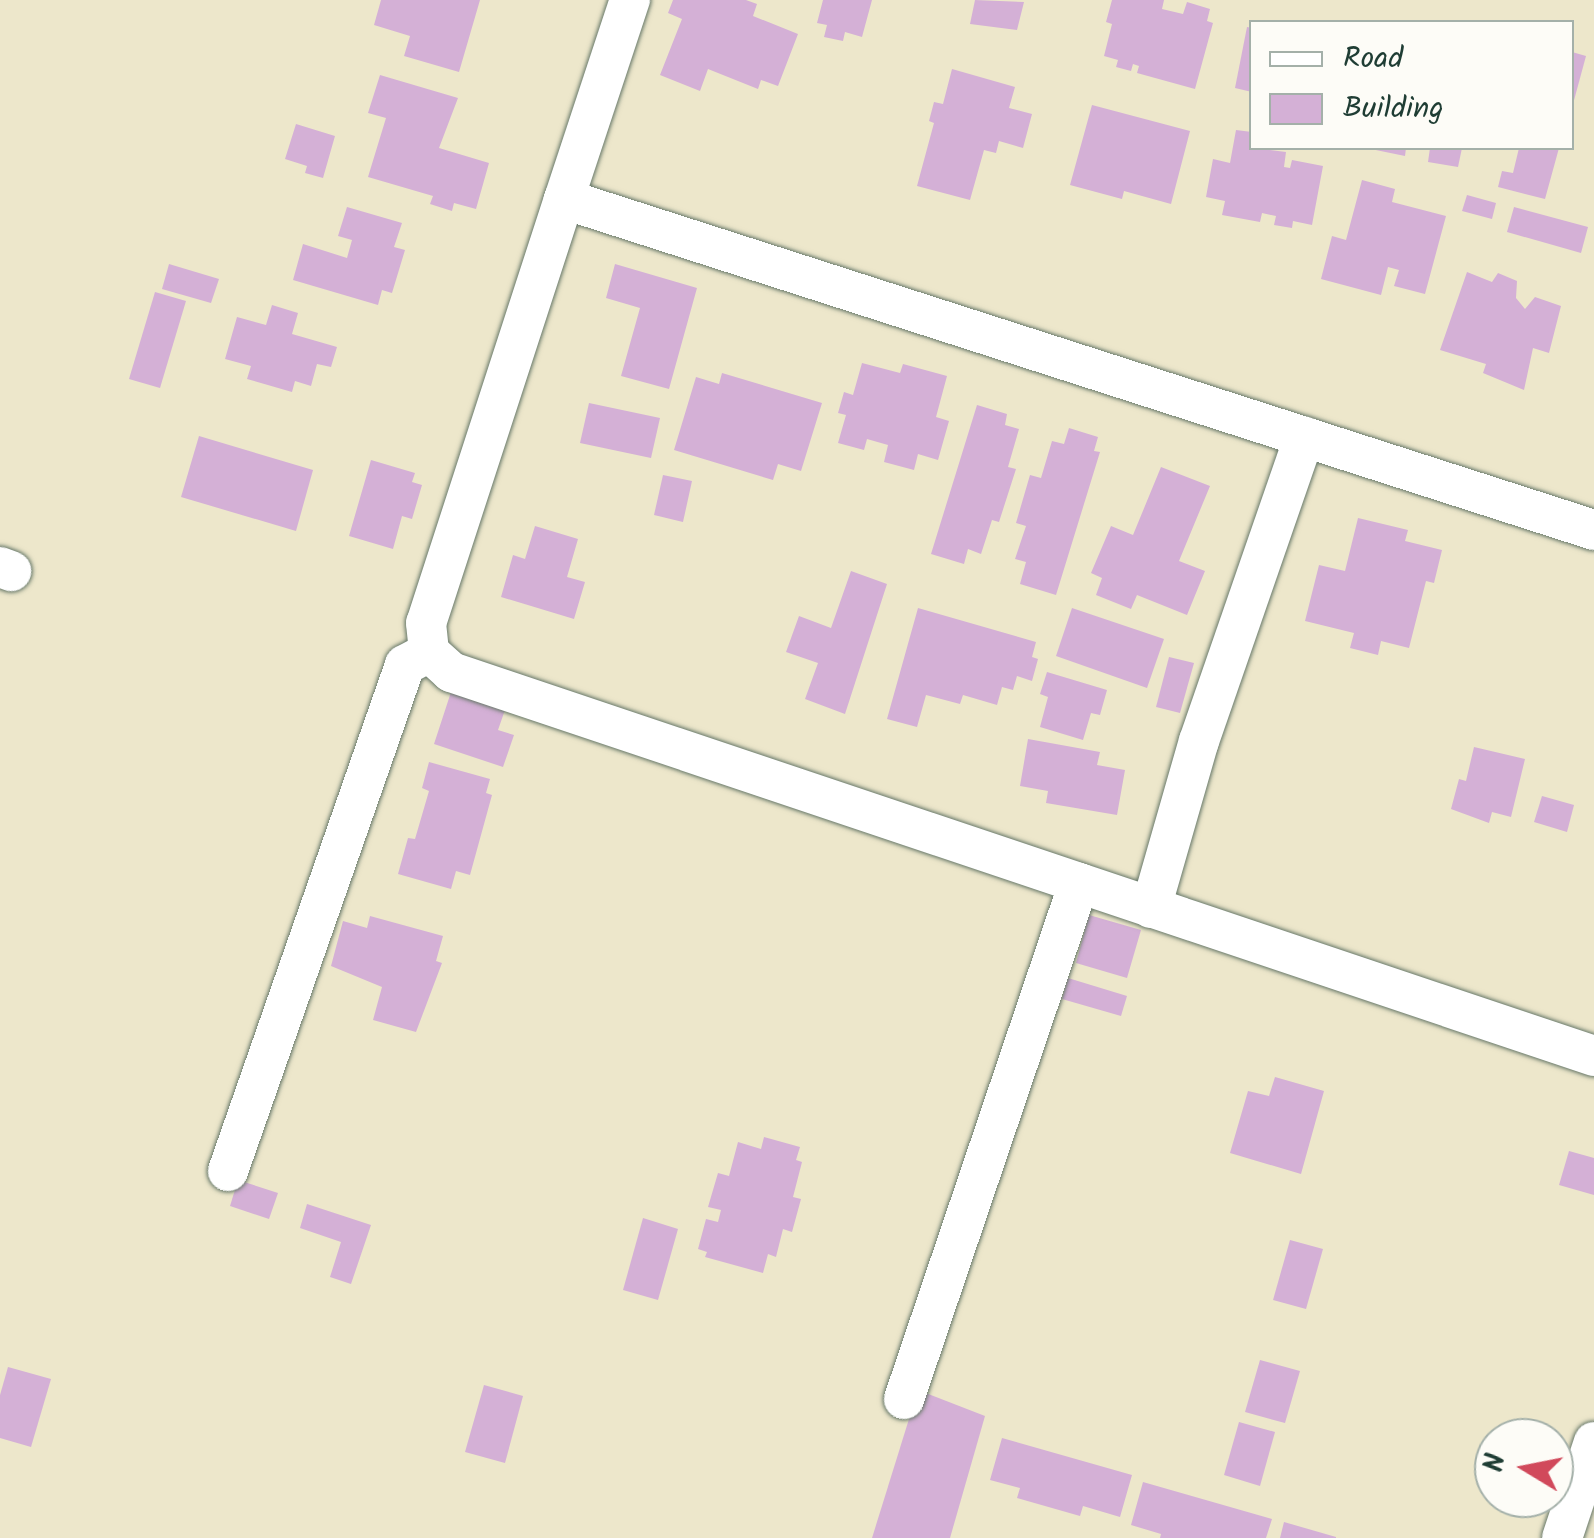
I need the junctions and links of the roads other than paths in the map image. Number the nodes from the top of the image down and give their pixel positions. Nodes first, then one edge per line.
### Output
1 (630, 0) edge
2 (564, 199) junction
3 (1304, 438) junction
4 (1594, 530) edge
5 (429, 652) junction
6 (1078, 884) junction
7 (1151, 908) junction
8 (1594, 1056) edge
9 (228, 1171) dead end
10 (904, 1400) dead end
11 (1594, 1442) edge
12 (1562, 1538) edge

1 - 2 street
2 - 3 street
2 - 5 street
3 - 4 street
3 - 7 street
5 - 6 street
5 - 9 street
6 - 7 street
6 - 10 street
7 - 8 street
11 - 12 street

